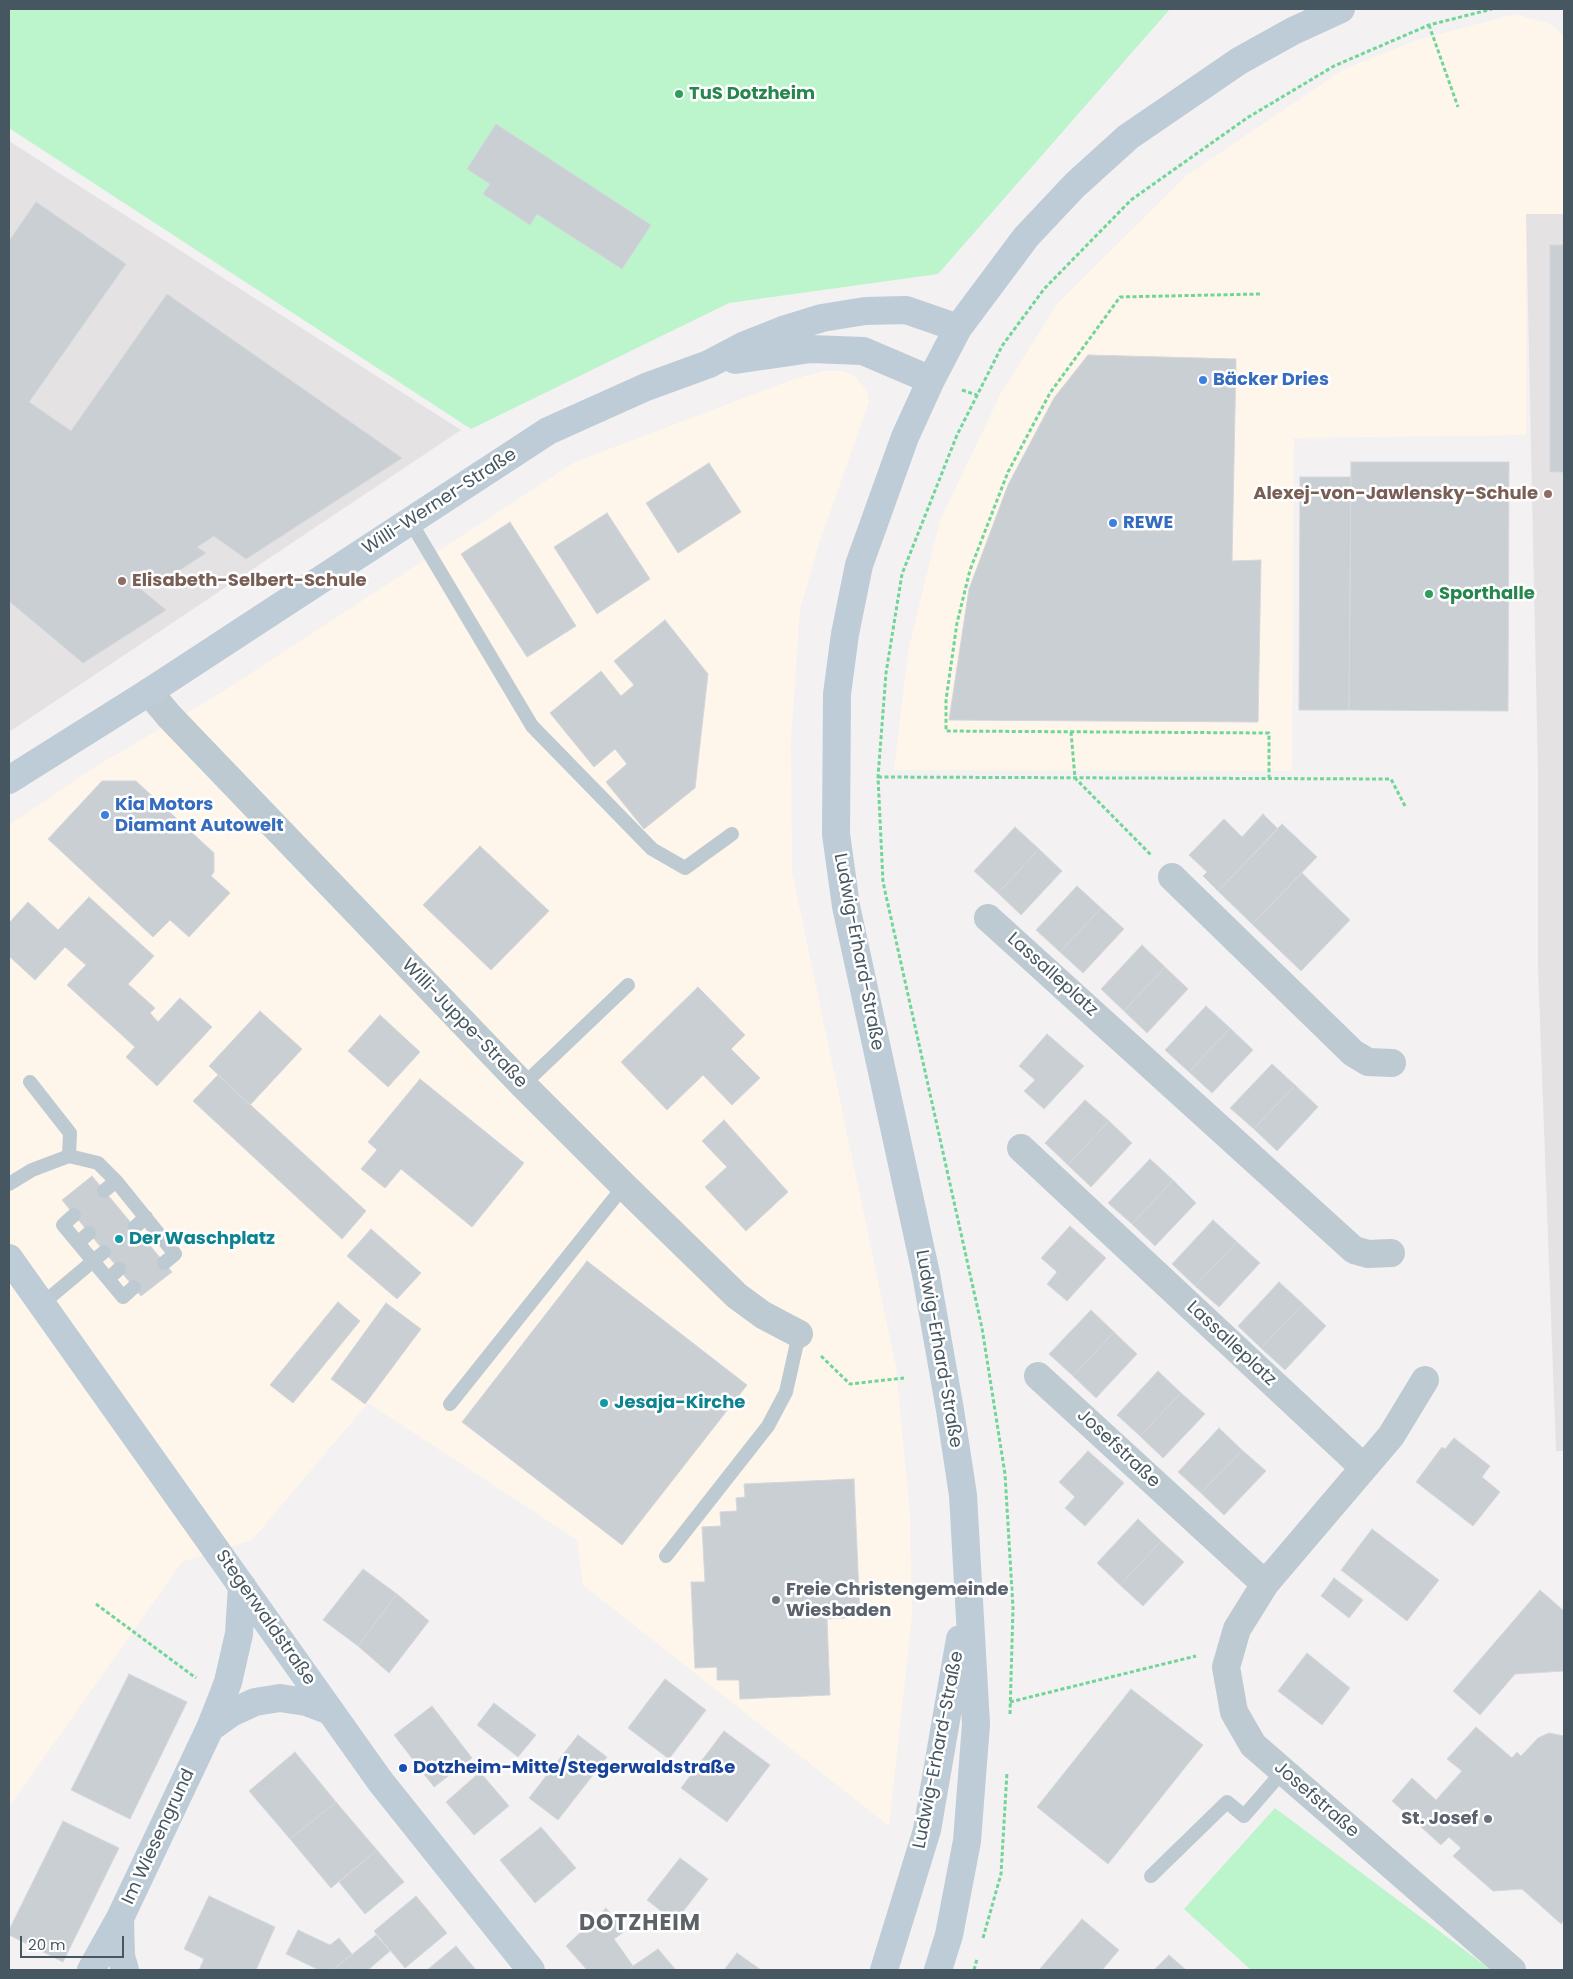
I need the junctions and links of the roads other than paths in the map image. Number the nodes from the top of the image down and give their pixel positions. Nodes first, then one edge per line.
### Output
1 (1341, 9) edge
2 (958, 328) junction
3 (709, 364) junction
4 (931, 380) junction
5 (410, 521) junction
6 (149, 692) junction
7 (9, 780) edge
8 (732, 834) dead end
9 (1172, 877) road end
10 (988, 918) dead end
11 (628, 985) dead end
12 (1392, 1063) dead end
13 (30, 1082) dead end
14 (523, 1085) junction
15 (1021, 1148) dead end
16 (69, 1156) junction
17 (116, 1181) junction
18 (9, 1184) edge
19 (624, 1186) junction
20 (104, 1191) dead end
21 (74, 1215) dead end
22 (146, 1217) junction
23 (135, 1227) dead end
24 (89, 1233) dead end
25 (160, 1236) junction
26 (78, 1243) junction
27 (149, 1245) dead end
28 (104, 1252) dead end
29 (1391, 1252) dead end
30 (9, 1258) edge
31 (93, 1261) junction
32 (164, 1263) dead end
33 (119, 1269) dead end
34 (108, 1279) junction
35 (134, 1287) dead end
36 (42, 1304) junction
37 (799, 1334) joint
38 (1038, 1376) dead end
39 (1425, 1380) dead end
40 (450, 1404) dead end
41 (1363, 1466) junction
42 (666, 1556) dead end
43 (1265, 1584) junction
44 (242, 1586) junction
45 (968, 1586) junction
46 (330, 1711) junction
47 (210, 1728) junction
48 (1283, 1771) junction
49 (1151, 1876) dead end
50 (120, 1918) junction
51 (91, 1970) edge
52 (125, 1970) edge
53 (531, 1970) edge
54 (884, 1970) edge
55 (938, 1970) edge
56 (1512, 1970) edge

1 - 2 street, Ludwig-Erhard-Straße
2 - 3 street, Willi-Werner-Straße
2 - 4 street, Ludwig-Erhard-Straße
3 - 4 street, Willi-Werner-Straße
3 - 5 street, Willi-Werner-Straße
4 - 45 street, Ludwig-Erhard-Straße
5 - 6 street, Willi-Werner-Straße
5 - 8 lane
6 - 7 street, Willi-Werner-Straße
6 - 14 street, Willi-Juppe-Straße
9 - 12 street
10 - 29 street, Lassalleplatz
11 - 14 lane
13 - 16 lane
14 - 19 street, Willi-Juppe-Straße
15 - 41 street, Lassalleplatz
16 - 17 lane
16 - 18 lane
17 - 20 lane
17 - 22 lane
19 - 37 street, Willi-Juppe-Straße
19 - 40 lane
21 - 26 lane
22 - 23 lane
22 - 25 lane
24 - 26 lane
25 - 27 lane
25 - 32 lane
26 - 31 lane
28 - 31 lane
30 - 36 street, Stegerwaldstraße
31 - 34 lane
31 - 36 lane
33 - 34 lane
34 - 35 lane
36 - 44 street, Stegerwaldstraße
37 - 42 lane
38 - 43 street, Josefstraße
39 - 41 street
41 - 43 street, Josefstraße
43 - 48 street, Josefstraße
44 - 46 street, Stegerwaldstraße
44 - 47 street, Im Wiesengrund
45 - 54 street, Ludwig-Erhard-Straße
45 - 55 street, Ludwig-Erhard-Straße
46 - 47 street, Im Wiesengrund
46 - 53 street, Stegerwaldstraße
47 - 50 street, Im Wiesengrund
48 - 49 lane
48 - 56 street, Josefstraße
50 - 51 street, Im Wiesengrund
50 - 52 street

